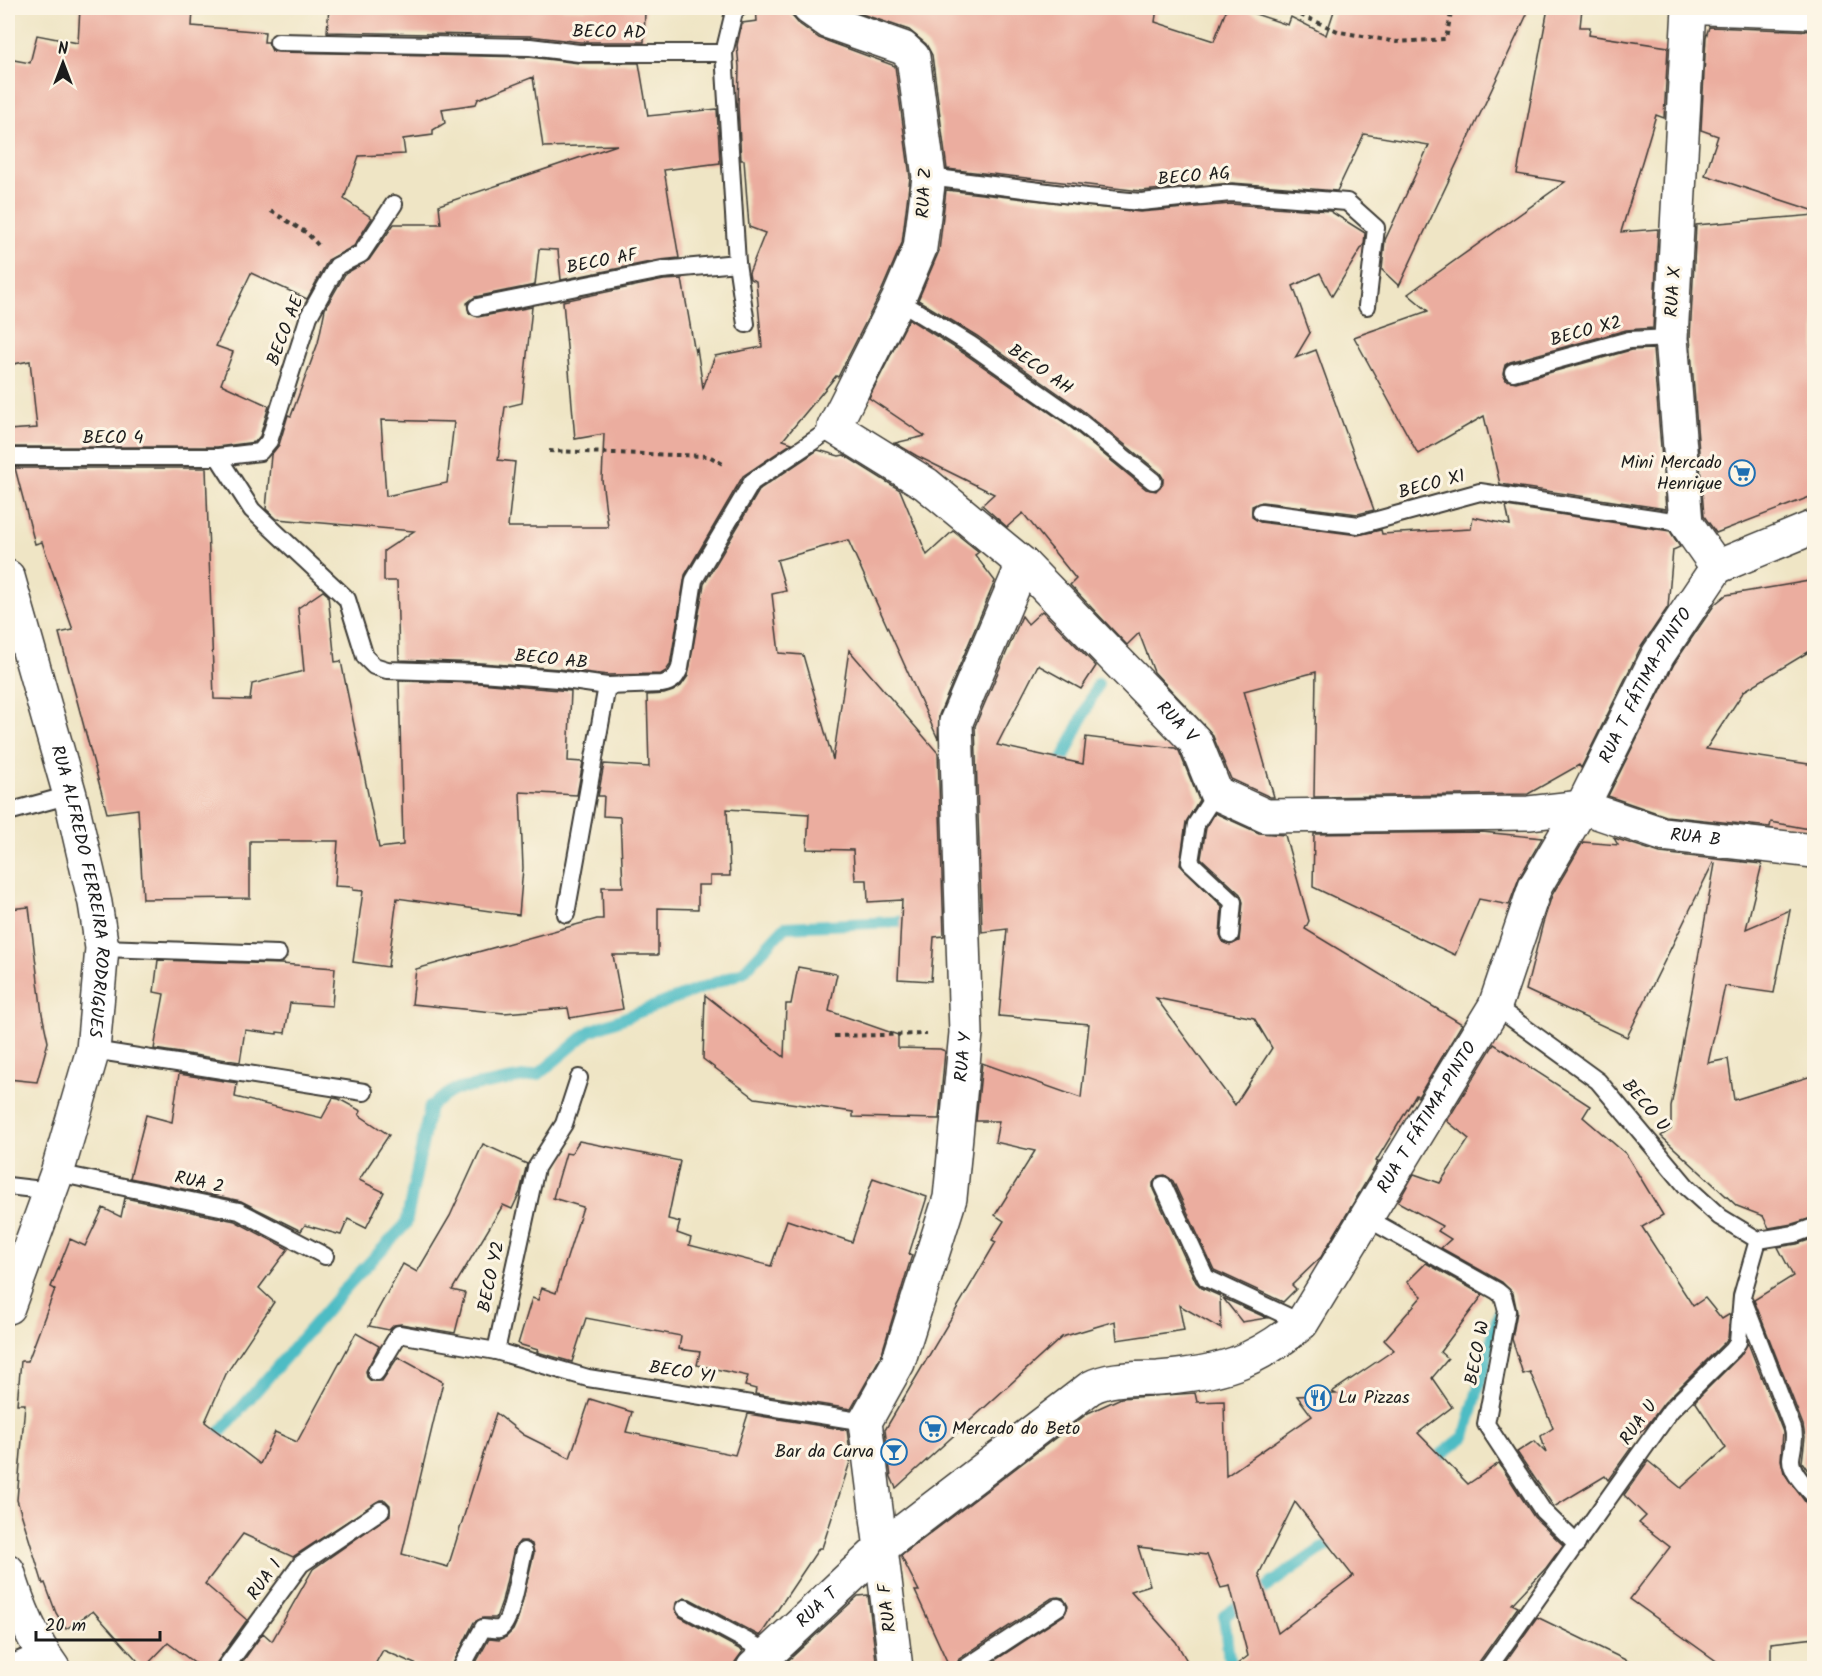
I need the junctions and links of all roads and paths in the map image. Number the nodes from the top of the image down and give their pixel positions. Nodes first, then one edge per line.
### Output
1 (738, 8) edge
2 (809, 8) edge
3 (1284, 8) edge
4 (1452, 8) edge
5 (1689, 8) edge
6 (1706, 8) edge
7 (1815, 12) edge
8 (278, 42) dead end
9 (724, 53) junction
10 (928, 177) junction
11 (394, 204) dead end
12 (271, 211) dead end
13 (737, 263) junction
14 (337, 266) junction
15 (898, 300) junction
16 (1366, 306) dead end
17 (477, 307) dead end
18 (746, 324) dead end
19 (1671, 338) junction
20 (1513, 372) dead end
21 (834, 427) junction
22 (549, 451) dead end
23 (8, 457) edge
24 (218, 457) junction
25 (1153, 481) dead end
26 (752, 482) junction
27 (1261, 512) dead end
28 (1686, 523) junction
29 (1815, 527) edge
30 (1023, 564) junction
31 (1718, 567) junction
32 (8, 577) edge
33 (607, 686) junction
34 (1216, 793) junction
35 (70, 795) junction
36 (1582, 807) junction
37 (8, 812) edge
38 (1815, 851) edge
39 (566, 914) dead end
40 (1230, 935) dead end
41 (102, 948) junction
42 (278, 954) dead end
43 (1495, 1006) junction
44 (966, 1033) junction
45 (834, 1036) dead end
46 (93, 1050) junction
47 (579, 1078) dead end
48 (364, 1092) dead end
49 (54, 1182) junction
50 (1163, 1185) dead end
51 (8, 1186) edge
52 (1365, 1218) junction
53 (1815, 1227) edge
54 (1758, 1240) junction
55 (325, 1256) dead end
56 (1742, 1296) junction
57 (8, 1307) edge
58 (1302, 1323) junction
59 (496, 1352) junction
60 (376, 1372) dead end
61 (865, 1422) junction
62 (1815, 1497) edge
63 (381, 1510) dead end
64 (1577, 1544) junction
65 (881, 1548) junction
66 (524, 1551) dead end
67 (8, 1571) edge
68 (1058, 1607) dead end
69 (685, 1608) dead end
70 (761, 1660) edge
71 (45, 1662) edge
72 (8, 1665) edge
73 (225, 1668) edge
74 (461, 1668) edge
75 (896, 1668) edge
76 (965, 1668) edge
77 (1488, 1668) edge

1 - 9 lane
2 - 10 street, RUA Z
3 - 4 path
5 - 19 street, RUA X
6 - 7 street
8 - 9 lane, BECO AD
9 - 13 lane
10 - 15 street, RUA Z
10 - 16 lane, BECO AG
11 - 14 lane
12 - 14 path
13 - 17 lane, BECO AF
13 - 18 lane
14 - 24 lane, BECO AE
15 - 21 street, RUA Z
15 - 25 lane, BECO AH
19 - 20 lane, BECO X2
19 - 28 street, RUA X
21 - 26 lane, BECO AB
21 - 30 street, RUA V
22 - 26 path
23 - 24 lane, BECO 4
24 - 33 lane, BECO AB
26 - 33 lane, BECO AB
27 - 28 lane, BECO X1
28 - 31 street
29 - 31 street
30 - 34 street, RUA V
30 - 44 street, RUA Y
31 - 36 street, RUA T FÁTIMA-PINTO
32 - 35 street, RUA ALFREDO FERREIRA RODRIGUES
33 - 39 lane
34 - 36 street
34 - 40 lane
35 - 37 lane
35 - 41 street, RUA ALFREDO FERREIRA RODRIGUES
36 - 38 street, RUA B
36 - 43 street, RUA T FÁTIMA-PINTO
41 - 42 lane
41 - 46 street, RUA ALFREDO FERREIRA RODRIGUES
43 - 52 street, RUA T FÁTIMA-PINTO
43 - 54 lane, BECO U
44 - 45 path
44 - 61 street, RUA Y
46 - 48 lane
46 - 49 street, RUA ALFREDO FERREIRA RODRIGUES
47 - 59 lane, BECO Y2
49 - 51 lane, RUA 2
49 - 55 lane, RUA 2
49 - 57 street, RUA ALFREDO FERREIRA RODRIGUES
50 - 58 lane
52 - 58 street, RUA T FÁTIMA-PINTO
52 - 64 lane, BECO W
53 - 54 lane
54 - 56 lane, RUA U
56 - 62 lane
56 - 64 lane, RUA U
58 - 65 street, RUA T FÁTIMA-PINTO
59 - 60 lane
59 - 61 lane, BECO Y1
61 - 65 street
63 - 73 lane, RUA 1
64 - 77 lane, RUA U
65 - 70 street, RUA T
65 - 75 street, RUA F
66 - 74 lane
67 - 71 street
68 - 76 lane
69 - 70 lane
71 - 72 lane

